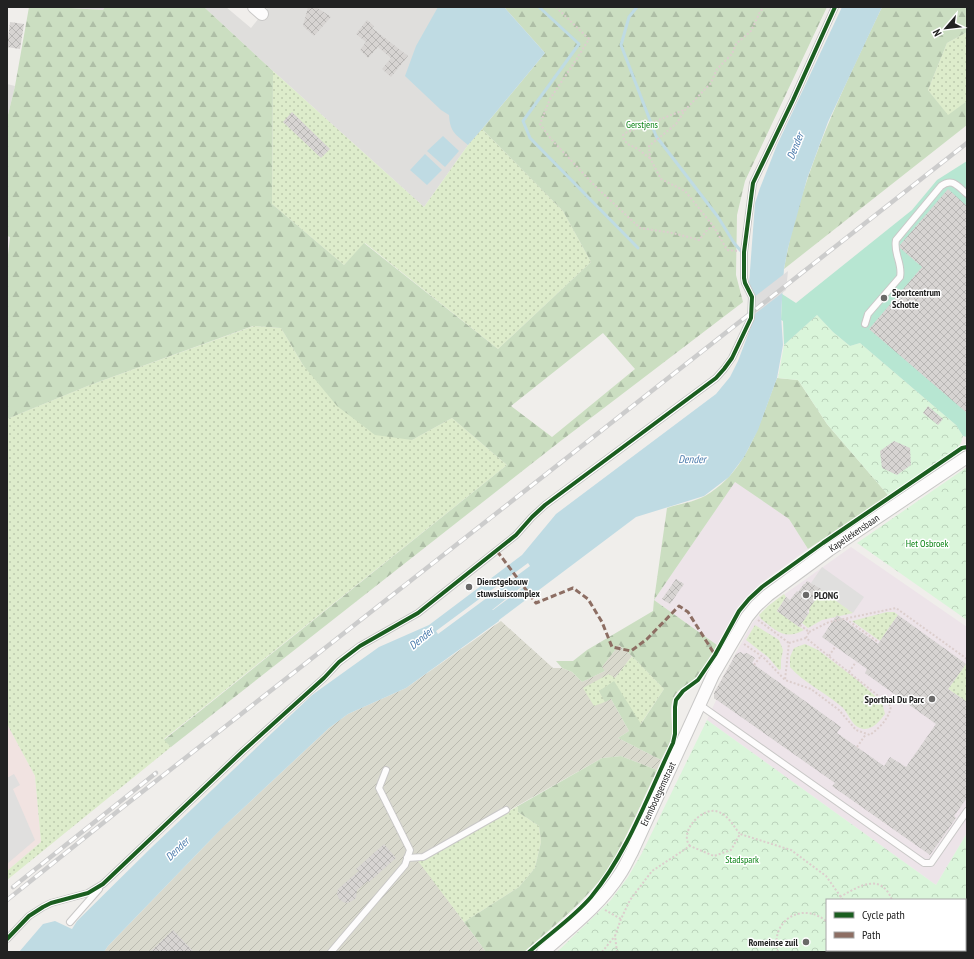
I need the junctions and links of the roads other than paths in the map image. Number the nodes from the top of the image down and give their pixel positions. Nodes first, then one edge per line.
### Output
1 (835, 7) edge
2 (967, 194) edge
3 (865, 324) dead end
4 (967, 457) edge
5 (749, 616) joint
6 (700, 705) junction
7 (386, 770) dead end
8 (506, 810) dead end
9 (967, 811) edge
10 (407, 858) junction
11 (103, 884) junction
12 (70, 922) dead end
13 (7, 939) edge
14 (332, 952) edge
15 (543, 952) edge

1 - 11 lane
2 - 3 lane
4 - 5 street, Kapellekensbaan
5 - 6 street, Erembodegemstraat
6 - 9 lane
6 - 15 street, Erembodegemstraat
7 - 10 lane
8 - 10 lane
10 - 14 lane
11 - 12 lane
11 - 13 lane

